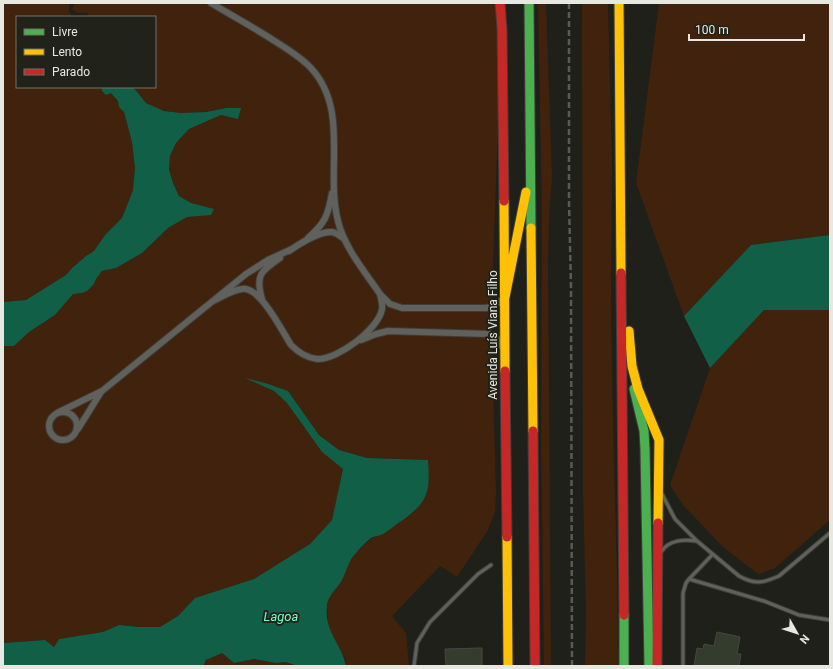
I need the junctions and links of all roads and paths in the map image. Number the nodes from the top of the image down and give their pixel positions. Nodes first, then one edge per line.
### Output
1 (211, 3) edge
2 (500, 3) edge
3 (529, 3) edge
4 (618, 3) edge
5 (530, 170) junction
6 (333, 184) junction
7 (343, 238) junction
8 (304, 242) junction
9 (292, 249) junction
10 (622, 259) junction
11 (380, 294) junction
12 (505, 297) junction
13 (262, 299) junction
14 (213, 301) junction
15 (358, 341) junction
16 (505, 352) junction
17 (632, 366) junction
18 (102, 391) junction
19 (57, 413) junction
20 (77, 431) junction
21 (658, 485) junction
22 (830, 533) edge
23 (697, 541) junction
24 (713, 554) junction
25 (658, 560) junction
26 (492, 564) dead end
27 (689, 579) junction
28 (830, 620) edge
29 (414, 666) edge
30 (508, 666) edge
31 (535, 666) edge
32 (624, 666) edge
33 (649, 666) edge
34 (657, 666) edge
35 (683, 666) edge

1 - 6 street
2 - 12 main road, Avenida Luís Viana Filho
3 - 5 main road
4 - 10 main road
5 - 12 main road
5 - 31 main road
6 - 7 street
6 - 8 street
7 - 8 street
7 - 11 street
8 - 9 street
9 - 13 street
9 - 14 street
10 - 17 main road
10 - 32 main road
11 - 12 street
11 - 15 street
12 - 16 main road, Avenida Luís Viana Filho
13 - 14 street
13 - 15 street
14 - 18 street
15 - 16 street
16 - 30 main road, Avenida Luís Viana Filho
17 - 21 main road
17 - 33 main road
18 - 19 street
18 - 20 street
19 - 20 street
19 - 20 street
21 - 23 lane
21 - 25 main road
22 - 24 lane
23 - 24 lane
23 - 25 lane
24 - 27 lane
25 - 34 main road
26 - 29 lane
27 - 28 lane
27 - 35 lane

